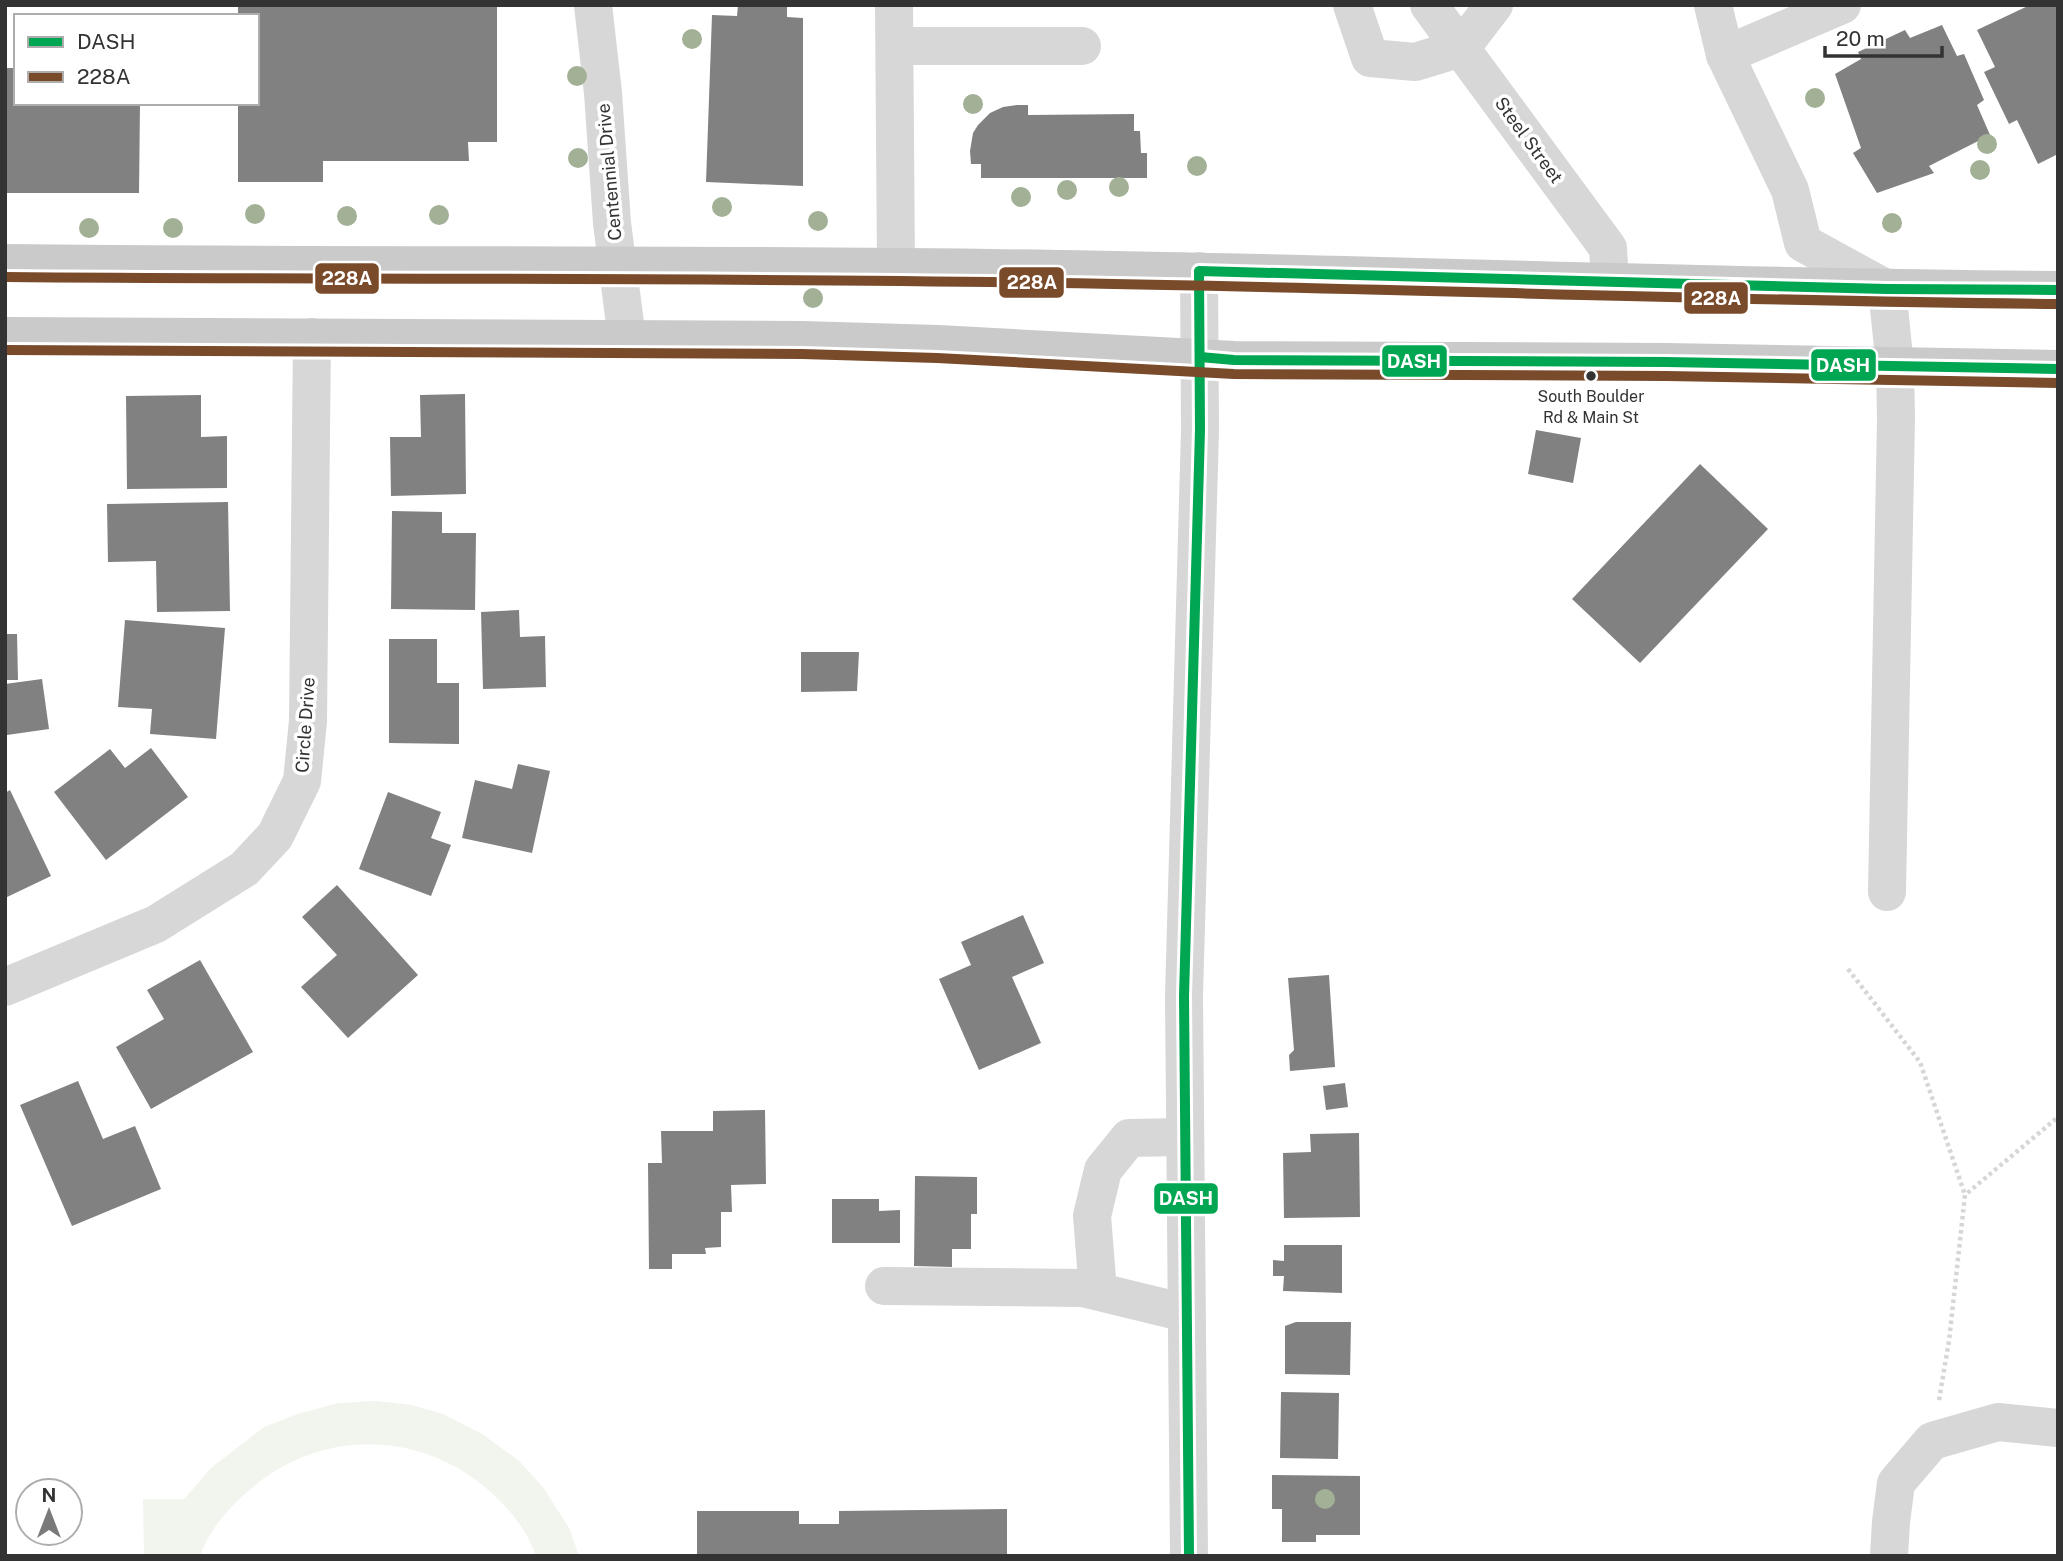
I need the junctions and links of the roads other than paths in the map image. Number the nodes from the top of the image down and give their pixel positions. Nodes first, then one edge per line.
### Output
1 (593, 5) edge
2 (894, 5) edge
3 (1352, 5) edge
4 (1429, 5) edge
5 (1494, 5) edge
6 (1713, 5) edge
7 (1842, 5) edge
8 (895, 46) junction
9 (1082, 46) dead end
10 (1461, 48) junction
11 (1725, 55) junction
12 (5, 262) edge
13 (617, 266) junction
14 (896, 268) junction
15 (1199, 271) junction
16 (1610, 282) junction
17 (1887, 289) junction
18 (2058, 290) edge
19 (5, 336) edge
20 (312, 337) junction
21 (627, 339) junction
22 (1200, 357) junction
23 (1895, 366) junction
24 (2058, 369) edge
25 (1887, 892) dead end
26 (5, 988) edge
27 (1185, 1137) junction
28 (884, 1286) dead end
29 (1098, 1291) junction
30 (1186, 1313) junction
31 (2058, 1428) edge
32 (1189, 1556) edge
33 (1889, 1556) edge

1 - 13 street, Centennial Drive
2 - 8 street
3 - 10 street
4 - 10 street, Steel Street
5 - 10 street
6 - 11 street
7 - 11 street
8 - 9 street
8 - 14 street
10 - 16 street, Steel Street
11 - 17 street
12 - 13 main road
13 - 14 main road
13 - 21 street, Centennial Drive
14 - 15 main road
15 - 16 main road
15 - 22 street
16 - 17 main road
17 - 18 main road
17 - 23 street
19 - 20 main road
20 - 21 main road
20 - 26 street, Circle Drive
21 - 22 main road
22 - 23 main road
22 - 27 street
23 - 24 main road
23 - 25 street
27 - 29 street
27 - 30 street
28 - 29 street
29 - 30 street
30 - 32 street
31 - 33 street

